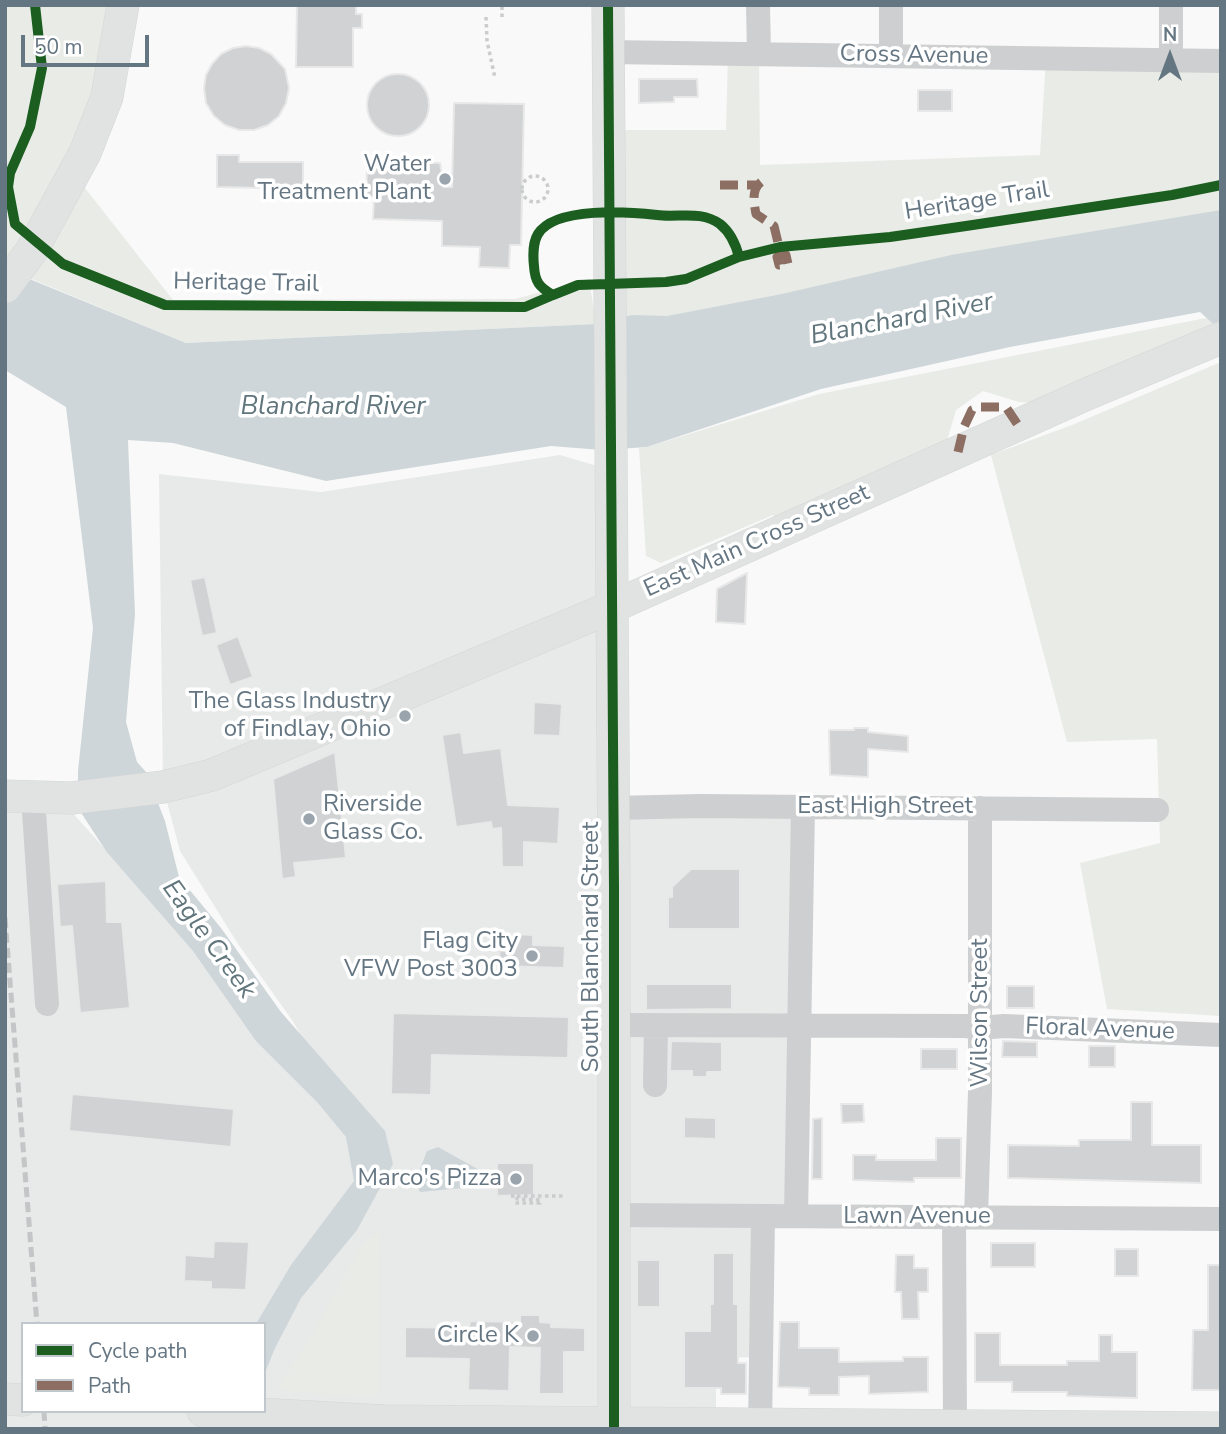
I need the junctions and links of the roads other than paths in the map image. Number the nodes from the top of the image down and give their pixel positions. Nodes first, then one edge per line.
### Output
1 (123, 5) edge
2 (608, 5) edge
3 (758, 5) edge
4 (891, 5) edge
5 (1171, 5) edge
6 (608, 52) junction
7 (759, 53) junction
8 (891, 55) junction
9 (1171, 61) junction
10 (1221, 61) edge
11 (5, 287) edge
12 (1221, 338) edge
13 (612, 607) junction
14 (19, 796) edge
15 (803, 807) junction
16 (614, 808) junction
17 (980, 808) junction
18 (1157, 810) dead end
19 (47, 1004) dead end
20 (614, 1025) junction
21 (656, 1025) junction
22 (800, 1027) junction
23 (979, 1028) junction
24 (1221, 1035) edge
25 (655, 1085) dead end
26 (613, 1215) junction
27 (763, 1216) junction
28 (796, 1216) junction
29 (965, 1217) junction
30 (1221, 1219) edge
31 (226, 1413) edge
32 (614, 1426) edge
33 (761, 1427) edge
34 (846, 1427) edge
35 (955, 1428) edge
36 (1061, 1428) edge
37 (1145, 1428) edge
38 (1221, 1428) edge

1 - 11 main road
2 - 6 main road, South Blanchard Street
3 - 7 street
4 - 8 street
5 - 9 street
6 - 7 street, Cross Avenue
6 - 13 main road, South Blanchard Street
7 - 8 street, Cross Avenue
8 - 9 street, Cross Avenue
9 - 10 street, Cross Avenue
12 - 13 main road, East Main Cross Street
13 - 14 main road, East Main Cross Street
13 - 16 main road, South Blanchard Street
14 - 19 street
15 - 16 street, East High Street
15 - 17 street, East High Street
15 - 22 street
16 - 20 main road, South Blanchard Street
17 - 18 street, East High Street
17 - 23 street, Wilson Street
20 - 21 street, Floral Avenue
20 - 26 main road, South Blanchard Street
21 - 22 street, Floral Avenue
21 - 25 street
22 - 23 street, Floral Avenue
22 - 28 street
23 - 24 street, Floral Avenue
23 - 29 street, Wilson Street
26 - 27 street, Lawn Avenue
26 - 32 main road, South Blanchard Street
27 - 28 street, Lawn Avenue
27 - 33 street
28 - 29 street, Lawn Avenue
29 - 30 street, Lawn Avenue
29 - 35 street, Wilson Street
31 - 32 main road
32 - 33 main road
33 - 34 main road
34 - 35 main road
35 - 36 main road
36 - 37 main road
37 - 38 main road

